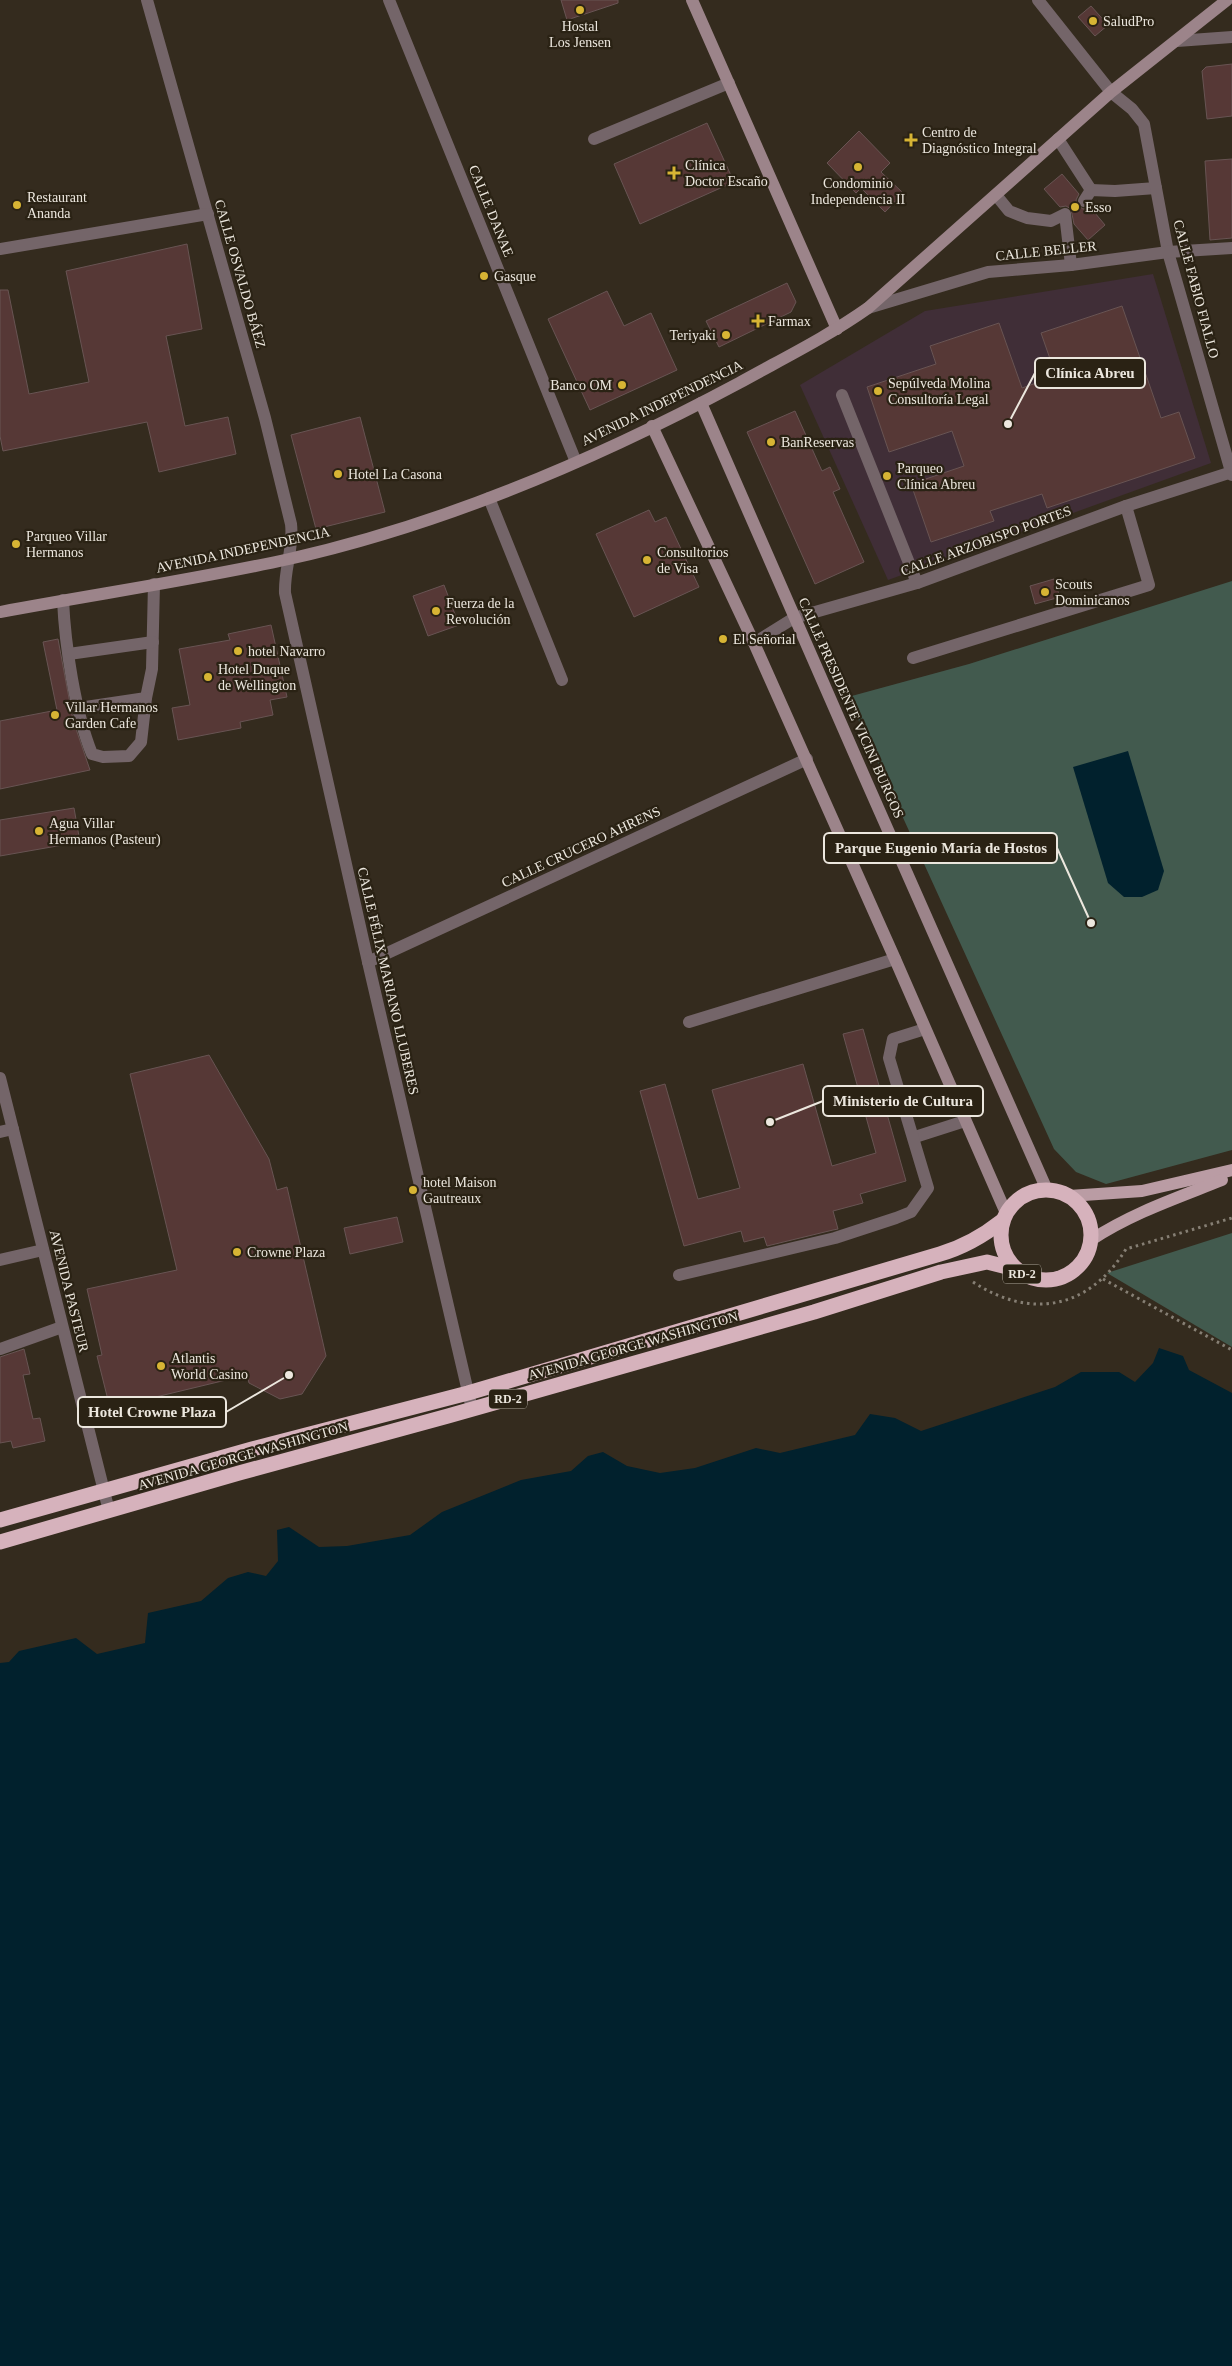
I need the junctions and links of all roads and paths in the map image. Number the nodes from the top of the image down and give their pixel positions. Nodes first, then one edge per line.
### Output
1 (147, 0) edge
2 (390, 0) edge
3 (692, 0) edge
4 (1038, 0) edge
5 (1227, 0) edge
6 (1232, 37) edge
7 (1177, 41) junction
8 (729, 83) junction
9 (1111, 92) junction
10 (594, 139) dead end
11 (1058, 139) junction
12 (1156, 188) junction
13 (996, 195) junction
14 (208, 214) junction
15 (1232, 248) edge
16 (0, 249) edge
17 (1168, 252) junction
18 (1071, 265) junction
19 (868, 308) junction
20 (838, 330) junction
21 (842, 395) dead end
22 (701, 403) junction
23 (652, 426) junction
24 (576, 462) junction
25 (1232, 473) edge
26 (489, 498) junction
27 (1126, 506) junction
28 (289, 559) junction
29 (917, 583) junction
30 (154, 584) junction
31 (64, 600) junction
32 (0, 612) edge
33 (794, 618) junction
34 (153, 642) junction
35 (754, 643) junction
36 (69, 654) junction
37 (913, 658) dead end
38 (562, 680) dead end
39 (146, 698) junction
40 (79, 708) junction
41 (807, 760) junction
42 (895, 959) junction
43 (368, 962) junction
44 (689, 1022) dead end
45 (925, 1029) junction
46 (0, 1078) edge
47 (965, 1121) junction
48 (6, 1130) edge
49 (915, 1137) junction
50 (1232, 1170) edge
51 (1232, 1176) edge
52 (1047, 1190) junction
53 (1069, 1196) junction
54 (1004, 1217) junction
55 (1232, 1218) edge
56 (1091, 1240) junction
57 (43, 1250) junction
58 (0, 1260) edge
59 (1015, 1269) junction
60 (678, 1275) dead end
61 (1103, 1278) junction
62 (972, 1282) dead end
63 (62, 1327) junction
64 (0, 1349) edge
65 (1232, 1350) edge
66 (468, 1393) junction
67 (472, 1409) junction
68 (103, 1492) junction
69 (109, 1511) junction
70 (0, 1520) edge
71 (0, 1542) edge

1 - 14 street, CALLE OSVALDO BÁEZ
2 - 24 street, CALLE DANAE
3 - 8 main road
4 - 9 street, CALLE FABIO FIALLO
5 - 7 main road, AVENIDA INDEPENDENCIA
6 - 7 street
7 - 9 main road, AVENIDA INDEPENDENCIA
8 - 10 street
8 - 20 main road
9 - 11 main road, AVENIDA INDEPENDENCIA
9 - 12 street, CALLE FABIO FIALLO
11 - 12 street
11 - 13 main road, AVENIDA INDEPENDENCIA
12 - 17 street, CALLE FABIO FIALLO
13 - 18 street
13 - 19 main road, AVENIDA INDEPENDENCIA
14 - 16 street
14 - 28 street, CALLE OSVALDO BÁEZ
15 - 17 street, CALLE BELLER
17 - 18 street, CALLE BELLER
17 - 25 street, CALLE FABIO FIALLO
18 - 19 street, CALLE BELLER
19 - 20 main road, AVENIDA INDEPENDENCIA
20 - 22 main road, AVENIDA INDEPENDENCIA
21 - 29 street
22 - 23 main road, AVENIDA INDEPENDENCIA
22 - 33 main road, CALLE PRESIDENTE VICINI BURGOS
23 - 24 main road, AVENIDA INDEPENDENCIA
23 - 35 main road
24 - 26 main road, AVENIDA INDEPENDENCIA
25 - 27 street, CALLE ARZOBISPO PORTES
26 - 28 main road, AVENIDA INDEPENDENCIA
26 - 38 street
27 - 29 street, CALLE ARZOBISPO PORTES
27 - 37 street
28 - 30 main road, AVENIDA INDEPENDENCIA
28 - 43 street, CALLE FÉLIX MARIANO LLUBERES
29 - 33 street, CALLE ARZOBISPO PORTES
30 - 31 main road, AVENIDA INDEPENDENCIA
30 - 34 street
31 - 32 main road, AVENIDA INDEPENDENCIA
31 - 36 street
33 - 35 street, CALLE ARZOBISPO PORTES
33 - 52 main road, CALLE PRESIDENTE VICINI BURGOS
34 - 36 street
34 - 39 street
35 - 41 main road
36 - 40 street
39 - 40 street
39 - 40 street
41 - 42 main road
41 - 43 street, CALLE CRUCERO AHRENS
42 - 44 street
42 - 45 main road
43 - 66 street, CALLE FÉLIX MARIANO LLUBERES
45 - 47 main road
45 - 49 street
46 - 48 street, AVENIDA PASTEUR
47 - 49 street
47 - 54 main road
48 - 57 street, AVENIDA PASTEUR
49 - 60 street
50 - 53 main road
51 - 56 main road
52 - 53 highway
52 - 54 highway, RD-2
53 - 56 highway
54 - 59 highway, RD-2
54 - 66 highway, AVENIDA GEORGE WASHINGTON / RD-2
55 - 61 path
56 - 59 highway, RD-2
57 - 58 street
57 - 63 street, AVENIDA PASTEUR
59 - 67 highway, AVENIDA GEORGE WASHINGTON / RD-2
61 - 62 path
61 - 65 path
63 - 64 street
63 - 68 street, AVENIDA PASTEUR
66 - 67 street, CALLE FÉLIX MARIANO LLUBERES
66 - 68 highway, AVENIDA GEORGE WASHINGTON / RD-2
67 - 69 highway, AVENIDA GEORGE WASHINGTON / RD-2
68 - 69 street, AVENIDA PASTEUR
68 - 70 highway, AVENIDA GEORGE WASHINGTON / RD-2
69 - 71 highway, AVENIDA GEORGE WASHINGTON / RD-2

